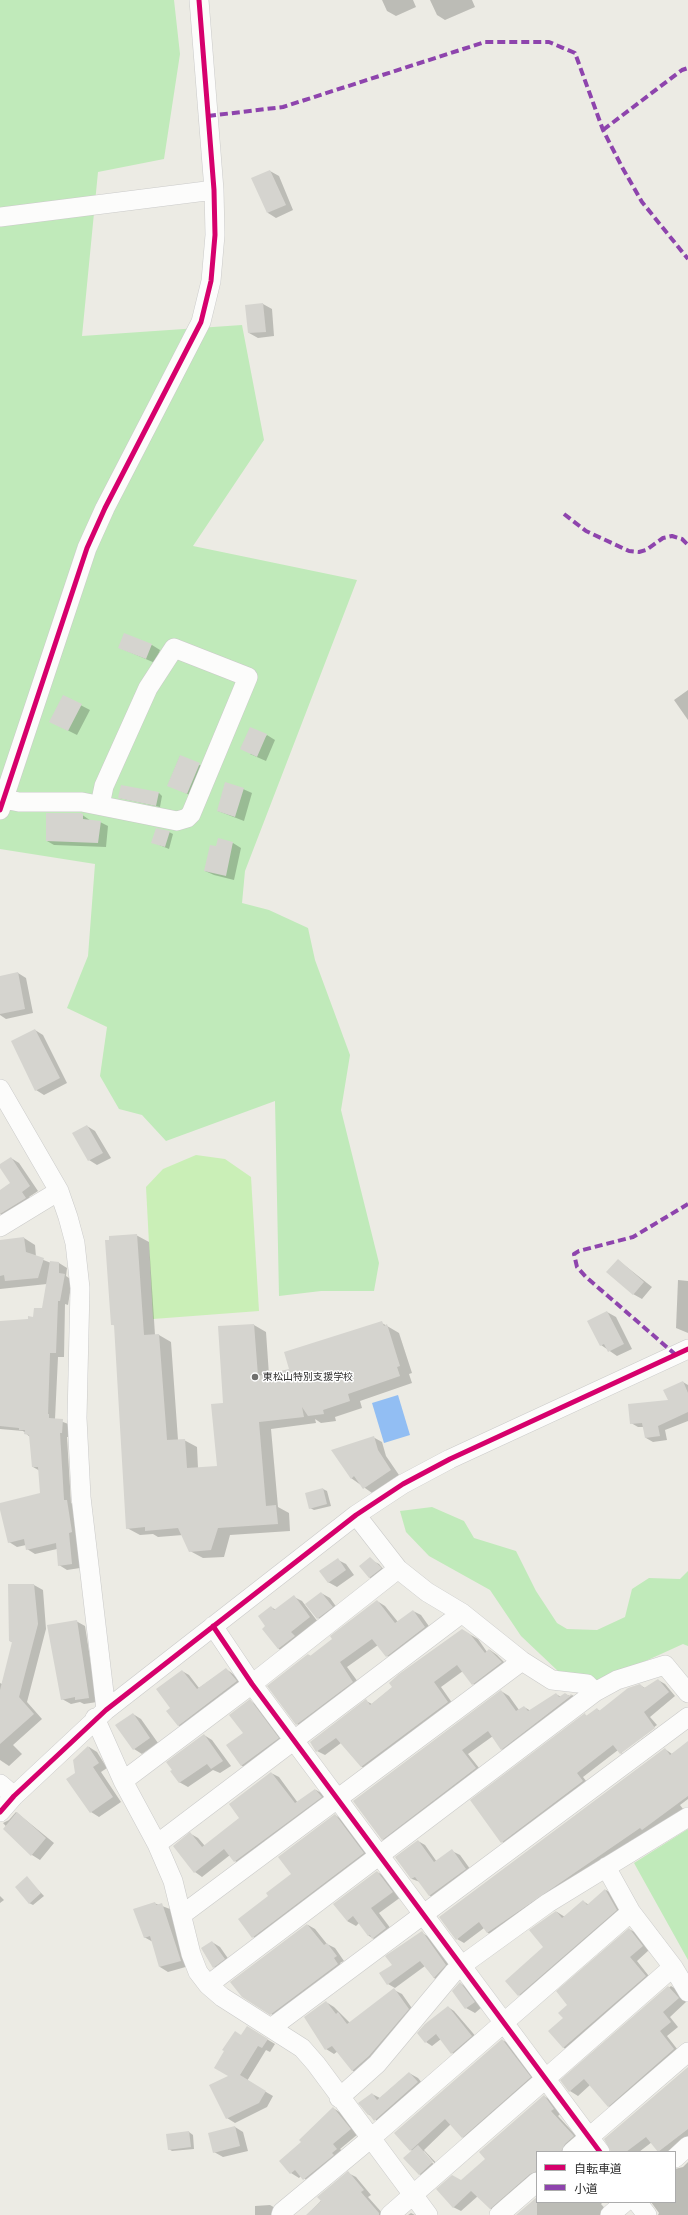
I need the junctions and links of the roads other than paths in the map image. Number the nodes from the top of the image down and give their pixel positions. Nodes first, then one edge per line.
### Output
1 (199, 0) edge
2 (214, 190) junction
3 (0, 217) edge
4 (2, 805) edge
5 (100, 805) junction
6 (0, 1089) edge
7 (59, 1191) junction
8 (0, 1227) edge
9 (684, 1357) edge
10 (356, 1514) junction
11 (398, 1569) junction
12 (462, 1613) junction
13 (213, 1626) junction
14 (522, 1661) junction
15 (252, 1684) junction
16 (595, 1692) junction
17 (688, 1693) edge
18 (100, 1714) junction
19 (688, 1717) edge
20 (295, 1740) junction
21 (123, 1781) junction
22 (7, 1790) edge
23 (338, 1799) junction
24 (0, 1812) edge
25 (688, 1817) edge
26 (157, 1844) junction
27 (380, 1856) junction
28 (606, 1867) junction
29 (630, 1912) junction
30 (183, 1914) junction
31 (424, 1915) junction
32 (461, 1966) junction
33 (673, 1967) junction
34 (208, 1985) junction
35 (688, 1992) edge
36 (503, 2021) junction
37 (271, 2028) junction
38 (688, 2052) edge
39 (545, 2078) junction
40 (339, 2098) junction
41 (370, 2139) junction
42 (594, 2145) edge
43 (688, 2146) edge
44 (575, 2151) edge
45 (676, 2157) edge
46 (536, 2183) edge
47 (413, 2195) junction
48 (624, 2203) edge
49 (638, 2203) edge
50 (281, 2215) edge
51 (390, 2215) edge
52 (428, 2215) edge
53 (499, 2215) edge
54 (610, 2215) edge
55 (647, 2215) edge

1 - 2 street
2 - 3 street
2 - 4 street
4 - 5 street
5 - 5 street
6 - 7 street
7 - 8 street
7 - 18 street
9 - 10 street
10 - 11 street
10 - 13 street
11 - 12 street
11 - 15 street
12 - 14 street
12 - 20 street
13 - 15 street
13 - 18 street
14 - 16 street
14 - 23 street
15 - 20 street
15 - 21 street
16 - 17 street
16 - 27 street
18 - 21 street
18 - 22 street
19 - 31 street
20 - 23 street
20 - 26 street
21 - 26 street
22 - 24 street
23 - 27 street
23 - 30 street
25 - 28 street
26 - 30 street
27 - 31 street
27 - 34 street
28 - 29 street
28 - 32 street
29 - 33 street
29 - 36 street
30 - 34 street
31 - 32 street
31 - 37 street
32 - 36 street
32 - 40 street
33 - 35 street
33 - 39 street
34 - 37 street
36 - 39 street
36 - 41 street
37 - 40 street
38 - 42 street
39 - 42 street
39 - 47 street
40 - 41 street
41 - 47 street
41 - 50 street
42 - 44 street
43 - 45 street
46 - 53 street
47 - 51 street
47 - 52 street
48 - 54 street
49 - 55 street

